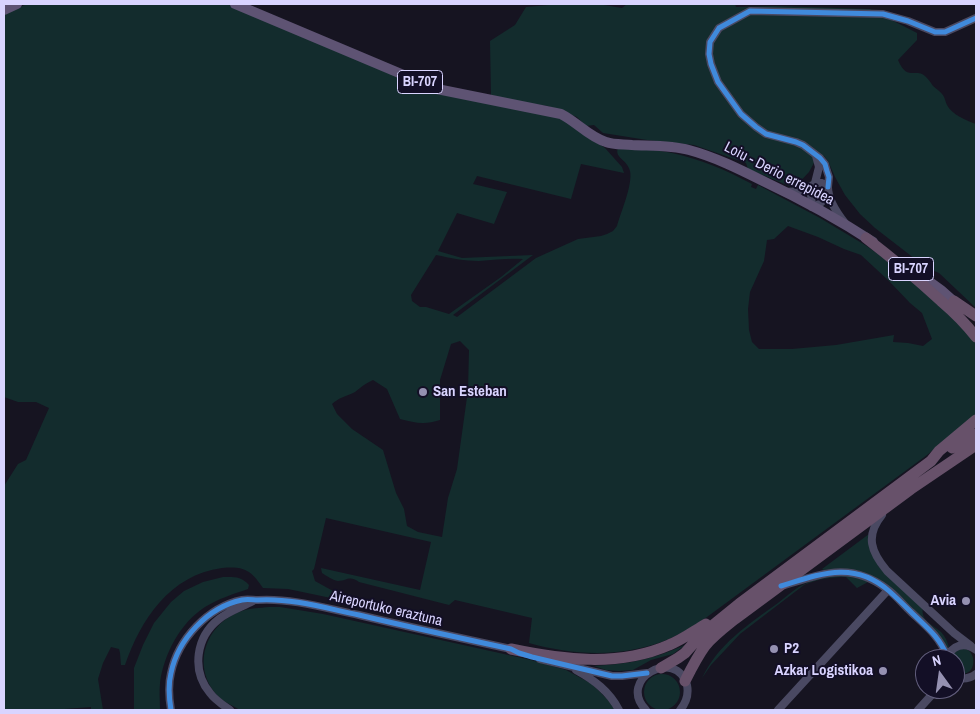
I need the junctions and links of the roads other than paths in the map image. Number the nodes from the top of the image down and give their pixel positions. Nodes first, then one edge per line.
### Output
1 (17, 4) edge
2 (235, 4) edge
3 (4, 10) edge
4 (976, 18) edge
5 (815, 154) junction
6 (814, 184) junction
7 (828, 189) junction
8 (785, 192) junction
9 (812, 207) junction
10 (849, 228) junction
11 (866, 238) junction
12 (954, 301) junction
13 (976, 316) edge
14 (976, 320) edge
15 (976, 337) edge
16 (976, 420) edge
17 (976, 434) edge
18 (976, 445) edge
19 (935, 466) junction
20 (890, 505) junction
21 (781, 586) junction
22 (888, 590) junction
23 (255, 600) junction
24 (739, 604) junction
25 (974, 648) edge
26 (511, 649) junction
27 (943, 649) edge
28 (954, 649) edge
29 (567, 666) junction
30 (661, 668) junction
31 (647, 673) junction
32 (976, 674) edge
33 (965, 679) edge
34 (685, 681) junction
35 (928, 699) edge
36 (171, 710) edge
37 (230, 710) edge
38 (619, 710) edge
39 (646, 710) edge
40 (680, 710) edge
41 (778, 710) edge
42 (918, 710) edge

1 - 3 main road
2 - 8 main road, Loiu - Derio errepidea / BI-707
4 - 5 street
5 - 6 street
5 - 7 street
6 - 7 street
6 - 8 street
6 - 9 street
7 - 9 street
7 - 10 street
8 - 9 main road, Loiu - Derio errepidea / BI-707
9 - 10 main road, Loiu - Derio errepidea / BI-707
10 - 11 main road, Loiu - Derio errepidea / BI-707
11 - 12 main road, Loiu - Derio errepidea / BI-707
11 - 15 highway
12 - 13 highway
12 - 14 main road, Loiu - Derio errepidea / BI-707
16 - 19 highway
17 - 19 highway
18 - 19 highway
19 - 20 highway
19 - 24 highway
20 - 21 highway
20 - 25 street
21 - 22 street
21 - 34 highway
22 - 27 street
22 - 41 street
23 - 26 street, Aireportuko eraztuna
23 - 36 street, Aireportuko eraztuna
23 - 37 street
24 - 26 highway
24 - 30 highway
25 - 28 street
26 - 29 street, Aireportuko eraztuna
29 - 31 street
29 - 38 street
30 - 31 street
30 - 34 street
31 - 39 street
32 - 33 street
34 - 40 street
35 - 42 street

